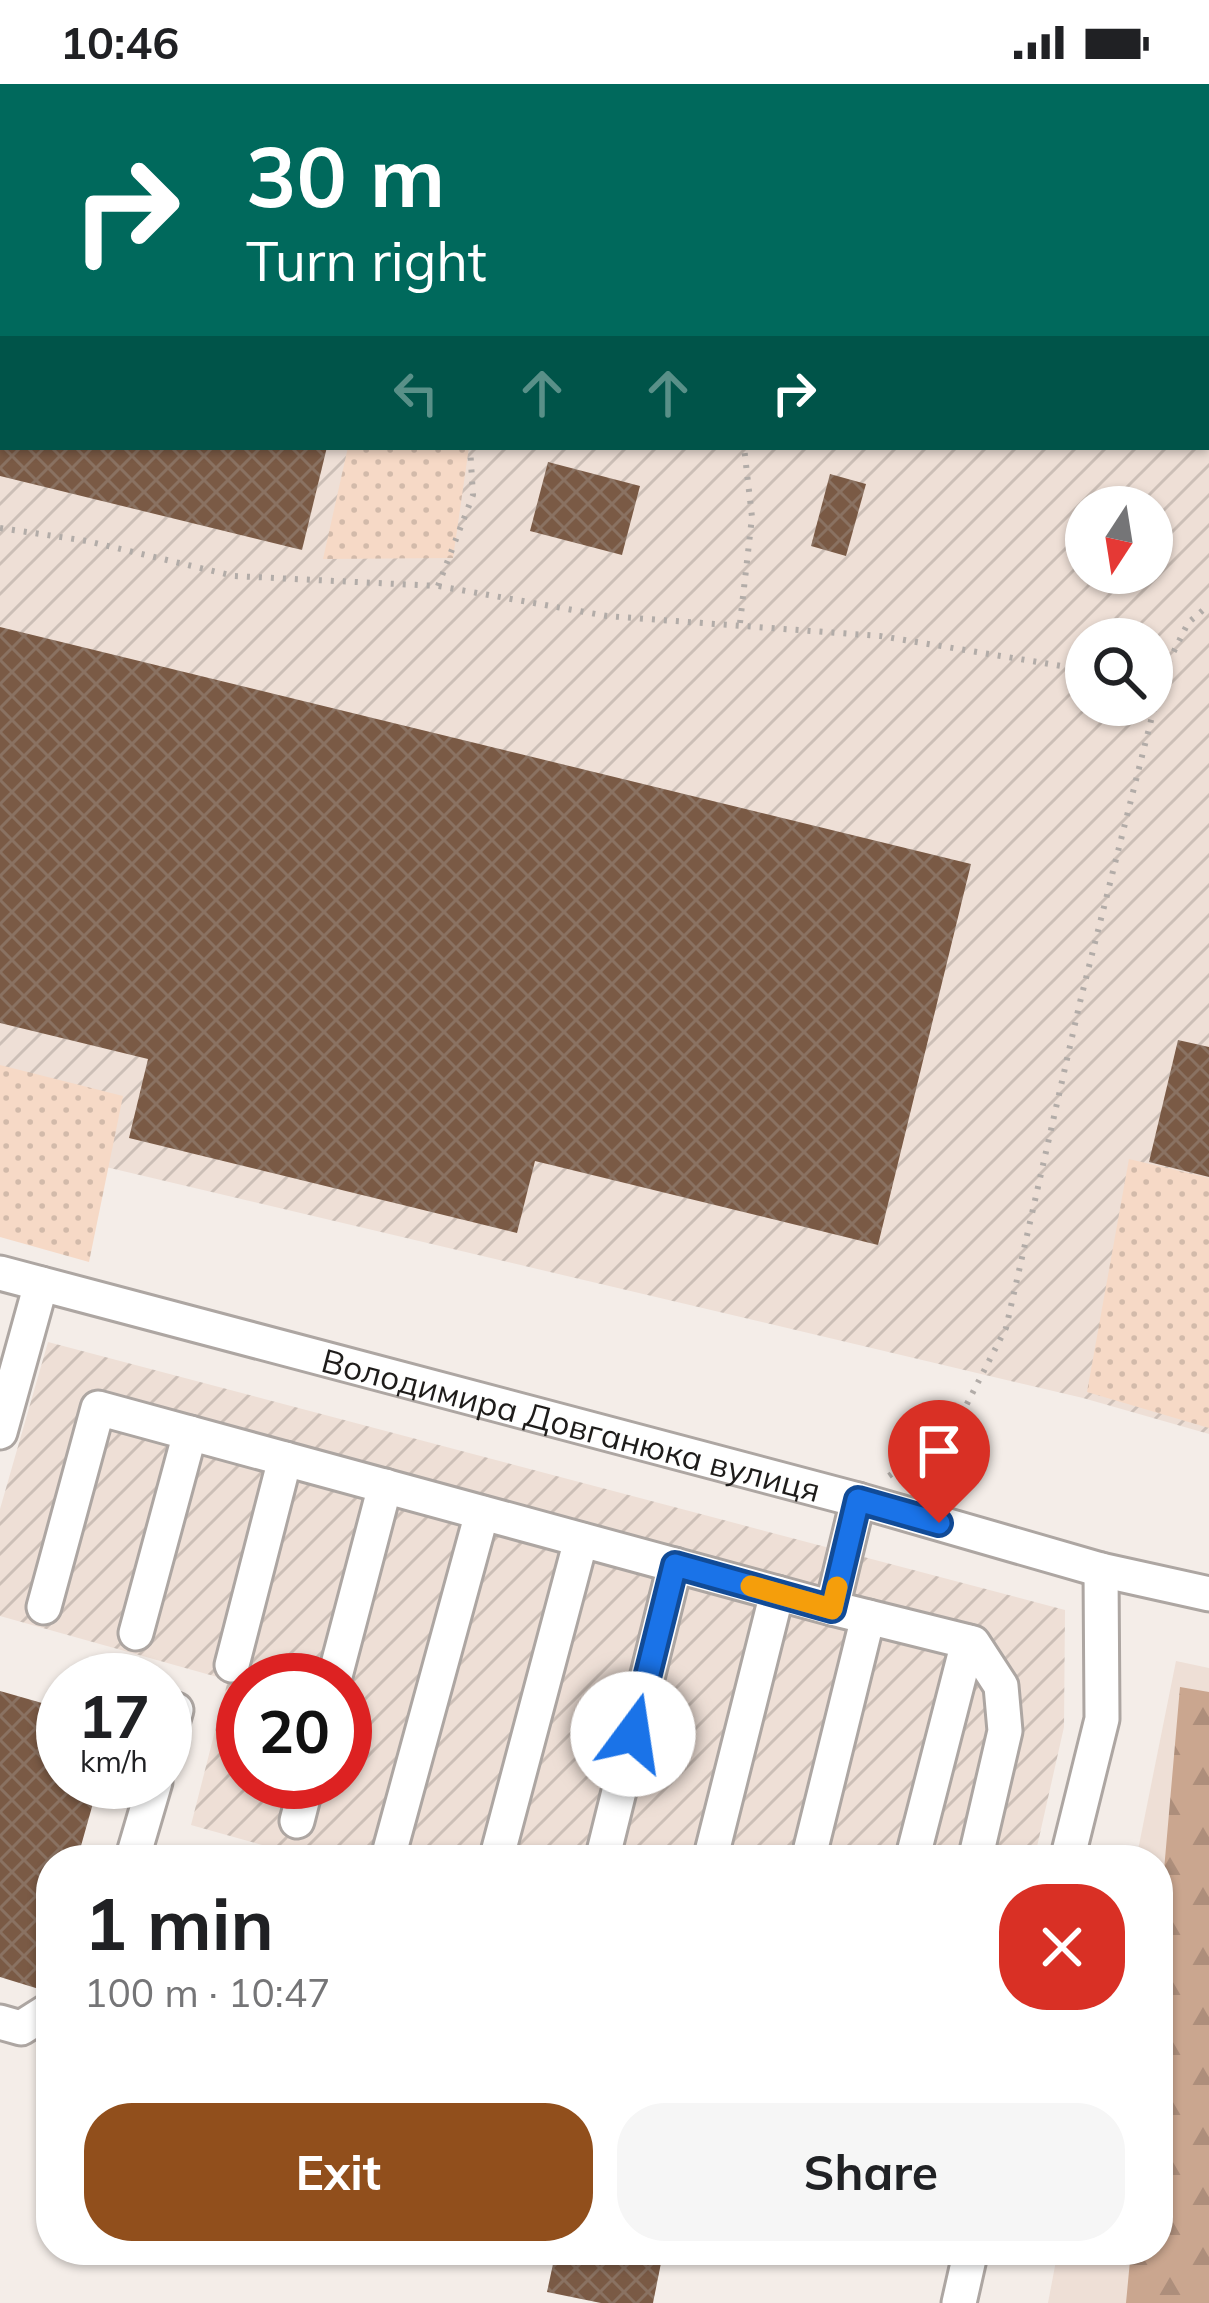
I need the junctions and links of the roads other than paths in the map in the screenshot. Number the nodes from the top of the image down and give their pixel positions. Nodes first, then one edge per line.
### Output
1 (0, 1273) edge
2 (41, 1284) junction
3 (0, 1432) edge
4 (190, 1433) junction
5 (285, 1459) junction
6 (385, 1486) junction
7 (858, 1500) junction
8 (482, 1513) junction
9 (581, 1540) junction
10 (675, 1565) junction
11 (1101, 1570) junction
12 (777, 1593) junction
13 (1209, 1594) edge
14 (44, 1607) dead end
15 (832, 1609) junction
16 (868, 1617) junction
17 (136, 1633) dead end
18 (968, 1642) junction
19 (235, 1653) edge
20 (341, 1653) edge
21 (147, 1809) edge
22 (300, 1809) edge
23 (297, 1821) dead end
24 (136, 1845) edge
25 (391, 1845) edge
26 (500, 1845) edge
27 (606, 1845) edge
28 (714, 1845) edge
29 (812, 1845) edge
30 (916, 1845) edge
31 (979, 1845) edge
32 (1071, 1845) edge
33 (36, 2018) edge
34 (0, 2022) edge
35 (967, 2265) edge
36 (958, 2303) edge

1 - 2 street, Володимира Довганюка вулиця
2 - 3 street
2 - 7 street, Володимира Довганюка вулиця
4 - 5 street
4 - 14 street
4 - 17 street
5 - 6 street
5 - 19 street
6 - 8 street
6 - 20 street
7 - 11 street, Володимира Довганюка вулиця
7 - 15 street
8 - 9 street
8 - 25 street
9 - 10 street
9 - 26 street
10 - 12 street
10 - 27 street
11 - 13 street, Володимира Довганюка вулиця
11 - 32 street
12 - 15 street
12 - 28 street
15 - 16 street
16 - 18 street
16 - 29 street
18 - 30 street
18 - 31 street
21 - 24 street
22 - 23 street
33 - 34 street
35 - 36 street

